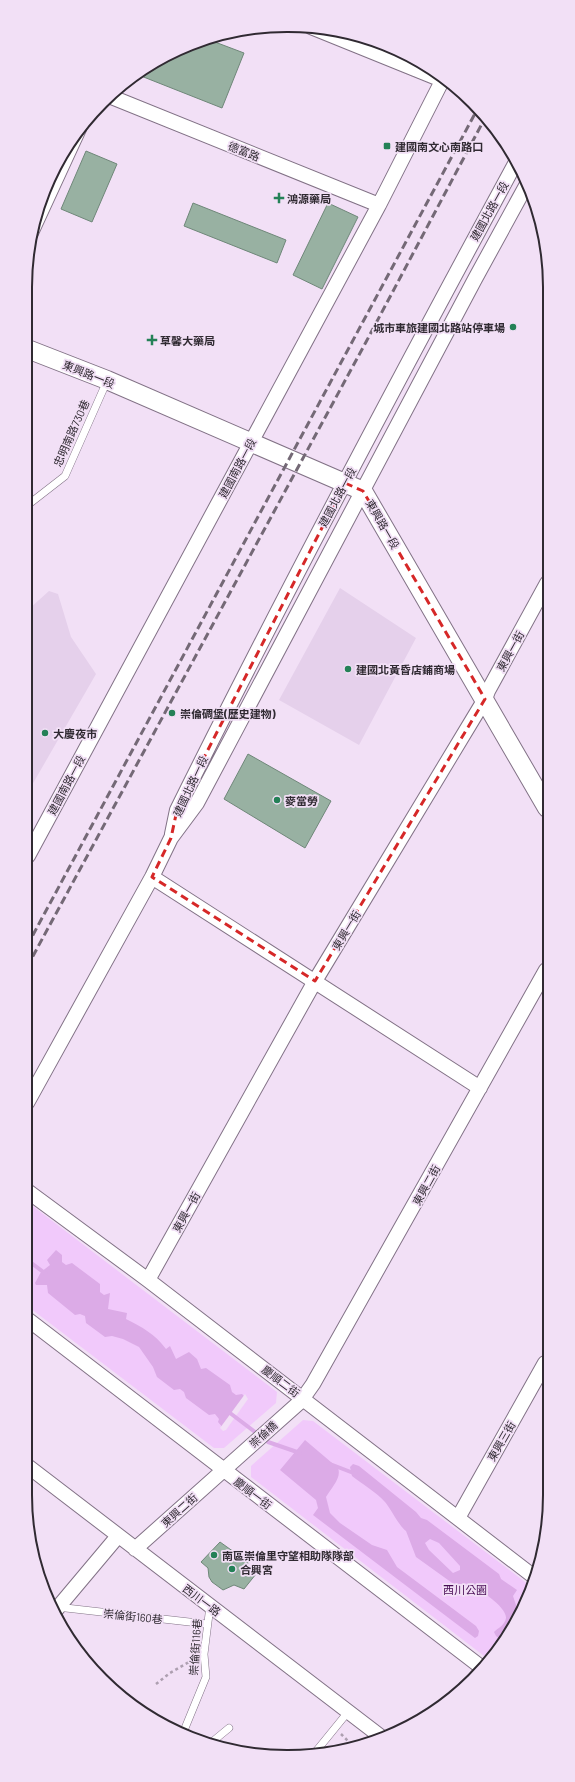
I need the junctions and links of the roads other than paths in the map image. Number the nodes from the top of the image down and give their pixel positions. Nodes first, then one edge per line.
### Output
1 (336, 37) edge
2 (423, 71) edge
3 (441, 83) edge
4 (115, 99) edge
5 (513, 167) edge
6 (524, 190) edge
7 (379, 205) junction
8 (32, 351) edge
9 (107, 380) junction
10 (252, 442) junction
11 (345, 483) junction
12 (363, 491) junction
13 (32, 502) edge
14 (543, 590) edge
15 (485, 699) junction
16 (543, 803) edge
17 (171, 838) junction
18 (32, 849) edge
19 (152, 877) junction
20 (543, 975) edge
21 (315, 981) junction
22 (480, 1088) junction
23 (32, 1094) edge
24 (32, 1194) edge
25 (148, 1280) junction
26 (32, 1323) edge
27 (543, 1367) edge
28 (302, 1398) junction
29 (32, 1469) edge
30 (223, 1470) junction
31 (458, 1518) junction
32 (118, 1536) junction
33 (135, 1549) junction
34 (530, 1574) edge
35 (57, 1606) edge
36 (210, 1606) junction
37 (58, 1608) edge
38 (208, 1624) junction
39 (479, 1664) edge
40 (348, 1712) junction
41 (229, 1728) dead end
42 (185, 1729) edge
43 (377, 1734) edge
44 (215, 1739) edge
45 (319, 1748) edge

1 - 2 street
3 - 7 street, 建國南路一段
4 - 7 street, 德富路
5 - 11 street, 建國北路一段
6 - 12 street, 建國北路一段
7 - 10 street, 建國南路一段
8 - 9 street, 東興路一段
9 - 10 street, 東興路一段
9 - 13 lane, 忠明南路730巷
10 - 11 street, 東興路一段
10 - 18 street, 建國南路一段
11 - 12 street, 東興路一段
11 - 17 street, 建國北路一段
12 - 15 street, 東興路一段
12 - 17 street, 建國北路一段
14 - 15 street, 東興一街
15 - 16 street, 東興路一段
15 - 21 street, 東興一街
17 - 19 street, 建國北路一段
19 - 21 street
19 - 23 street, 建國北路一段
20 - 22 street, 東興二街
21 - 22 street
21 - 25 street, 東興一街
22 - 28 street, 東興二街
24 - 25 street, 慶順二街
25 - 28 street, 慶順二街
26 - 30 street, 慶順一街
27 - 31 street, 東興三街
28 - 30 street, 崇倫橋
28 - 31 street, 慶順二街
29 - 32 street, 西川一路
30 - 33 street, 東興二街
30 - 39 street, 慶順一街
31 - 34 street, 慶順二街
32 - 33 street, 西川一路
32 - 35 street, 崇倫街160巷
33 - 36 street, 西川一路
36 - 38 lane, 崇倫街116巷
36 - 40 street, 西川一路
37 - 38 lane, 崇倫街160巷
38 - 42 lane, 崇倫街116巷
40 - 43 street, 西川一路
40 - 45 lane
41 - 44 lane

